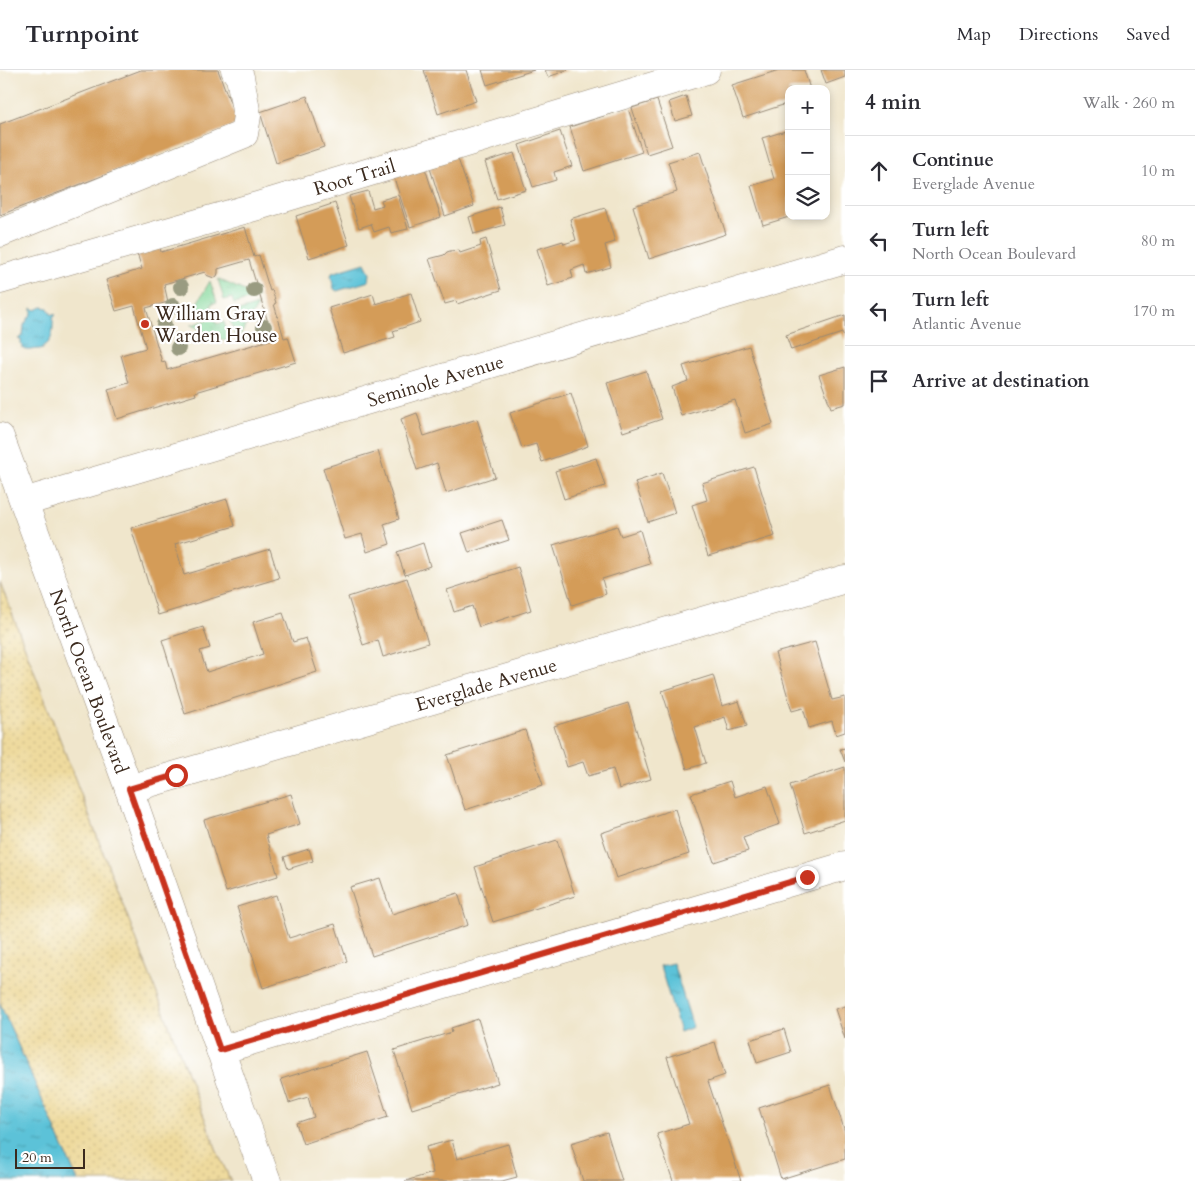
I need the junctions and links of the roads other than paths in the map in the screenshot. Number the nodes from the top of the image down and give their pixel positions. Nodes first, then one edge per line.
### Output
1 (235, 70) edge
2 (706, 70) edge
3 (0, 233) edge
4 (845, 259) edge
5 (0, 280) edge
6 (0, 437) edge
7 (24, 502) junction
8 (845, 579) edge
9 (129, 789) junction
10 (845, 866) edge
11 (220, 1050) junction
12 (268, 1181) edge

1 - 3 street
2 - 5 street, Root Trail
4 - 7 street, Seminole Avenue
6 - 7 street, North Ocean Boulevard
7 - 9 street, North Ocean Boulevard
8 - 9 street, Everglade Avenue
9 - 11 street, North Ocean Boulevard
10 - 11 street
11 - 12 street, North Ocean Boulevard

